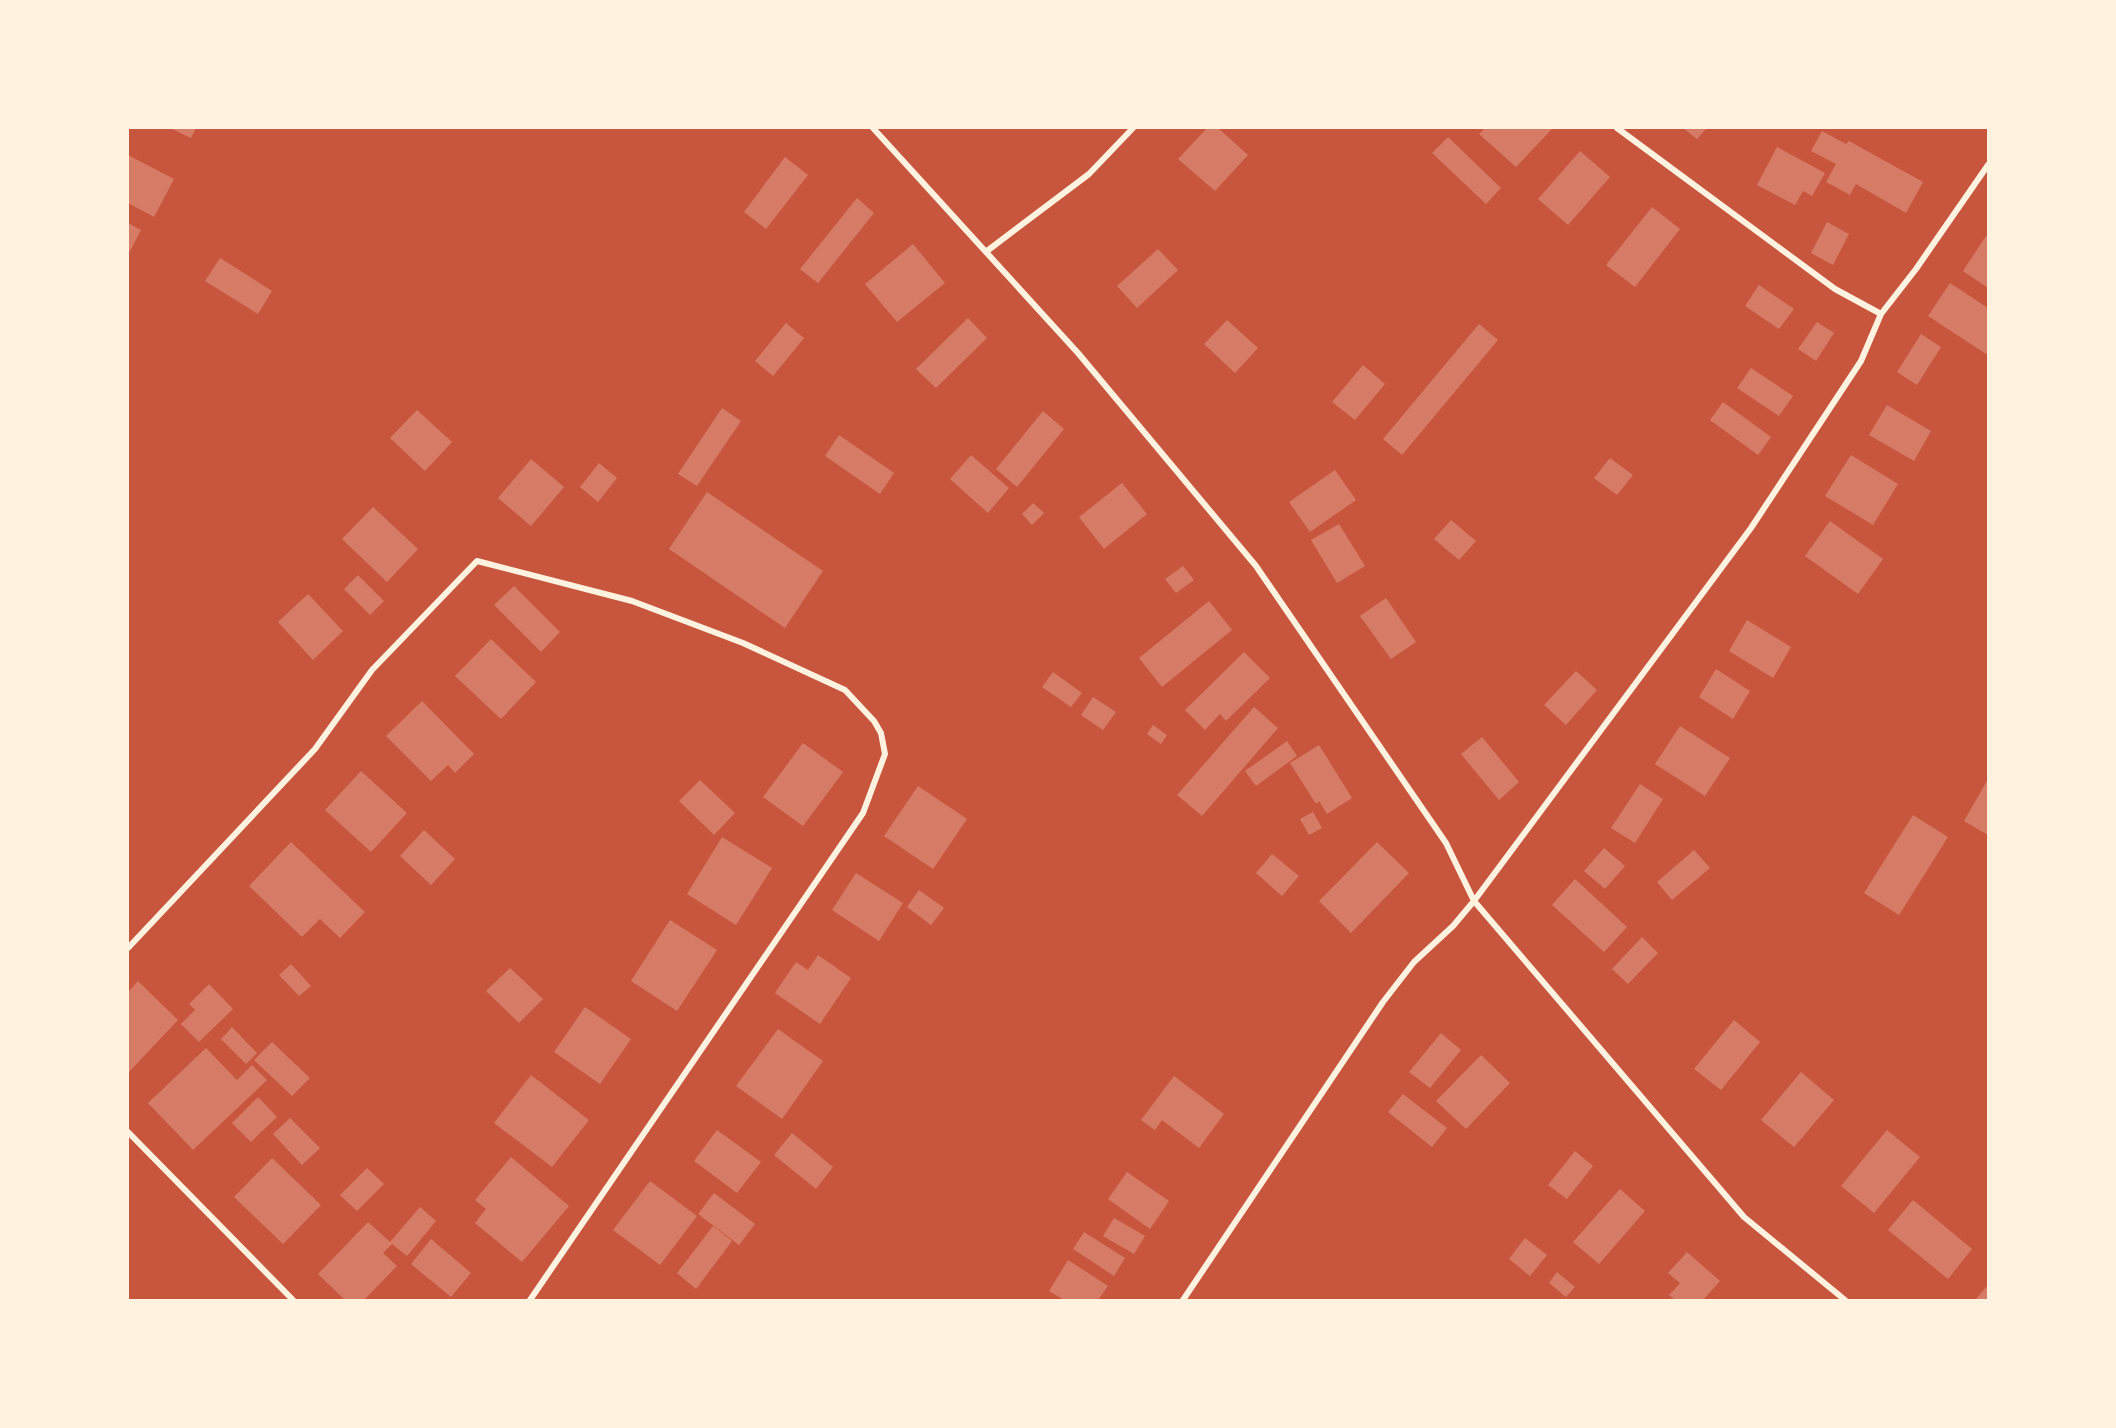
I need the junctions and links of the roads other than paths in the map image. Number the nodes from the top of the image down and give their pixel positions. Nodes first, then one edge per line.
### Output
1 (873, 128) edge
2 (1132, 128) edge
3 (1617, 128) edge
4 (1989, 165) edge
5 (987, 250) junction
6 (1881, 314) junction
7 (1474, 901) junction
8 (128, 948) edge
9 (128, 1132) edge
10 (292, 1300) edge
11 (530, 1300) edge
12 (1183, 1300) edge
13 (1845, 1300) edge

1 - 5 street
2 - 5 street
3 - 6 street
4 - 6 street
5 - 7 street
6 - 7 street
7 - 12 street
7 - 13 street
8 - 11 street
9 - 10 street

